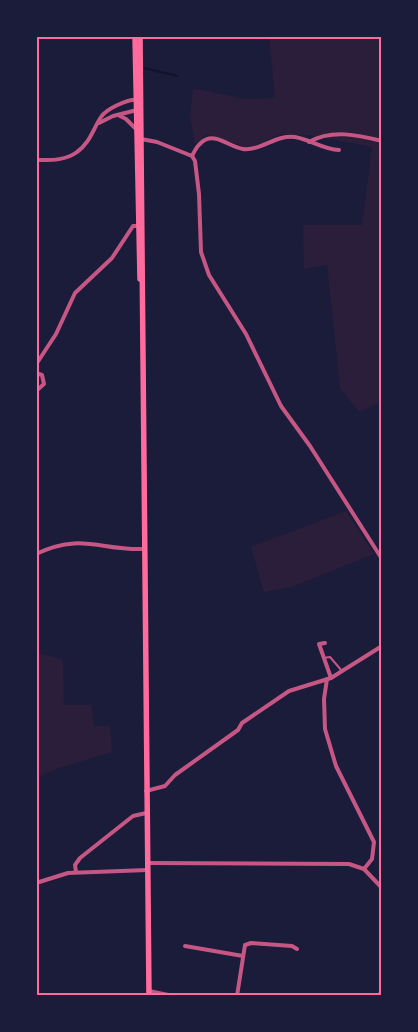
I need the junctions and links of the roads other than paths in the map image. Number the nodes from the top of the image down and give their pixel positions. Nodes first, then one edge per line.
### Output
1 (135, 36) edge
2 (140, 36) edge
3 (138, 100) junction
4 (138, 110) junction
5 (118, 115) junction
6 (99, 123) junction
7 (136, 129) junction
8 (139, 139) junction
9 (382, 141) edge
10 (309, 142) junction
11 (339, 150) dead end
12 (192, 156) junction
13 (36, 160) edge
14 (140, 226) junction
15 (36, 372) edge
16 (36, 391) edge
17 (144, 549) junction
18 (36, 554) edge
19 (382, 559) edge
20 (325, 643) dead end
21 (382, 646) edge
22 (323, 658) junction
23 (342, 672) junction
24 (329, 679) junction
25 (146, 791) junction
26 (146, 814) junction
27 (147, 866) junction
28 (364, 869) junction
29 (76, 872) junction
30 (36, 883) edge
31 (382, 888) edge
32 (185, 946) dead end
33 (297, 949) dead end
34 (243, 956) junction
35 (382, 990) edge
36 (149, 993) edge
37 (173, 996) edge
38 (237, 996) edge
39 (379, 996) edge

1 - 3 main road
2 - 3 main road
3 - 4 main road
3 - 6 street
4 - 5 street
4 - 7 main road
4 - 8 main road
5 - 6 street
5 - 7 street
6 - 13 street
7 - 8 main road
8 - 12 street
8 - 14 main road
9 - 10 street
10 - 11 street
10 - 12 street
12 - 19 street
14 - 15 street
14 - 17 main road
15 - 16 street
17 - 18 street
17 - 25 main road
20 - 22 street
21 - 23 street
22 - 23 lane
22 - 24 street
23 - 24 street
24 - 25 street
24 - 28 street
25 - 26 main road
26 - 27 main road
26 - 29 street
27 - 28 street
27 - 29 street
27 - 36 main road
28 - 31 street
29 - 30 street
32 - 34 street
33 - 34 street
34 - 38 street
35 - 39 street
36 - 37 street

